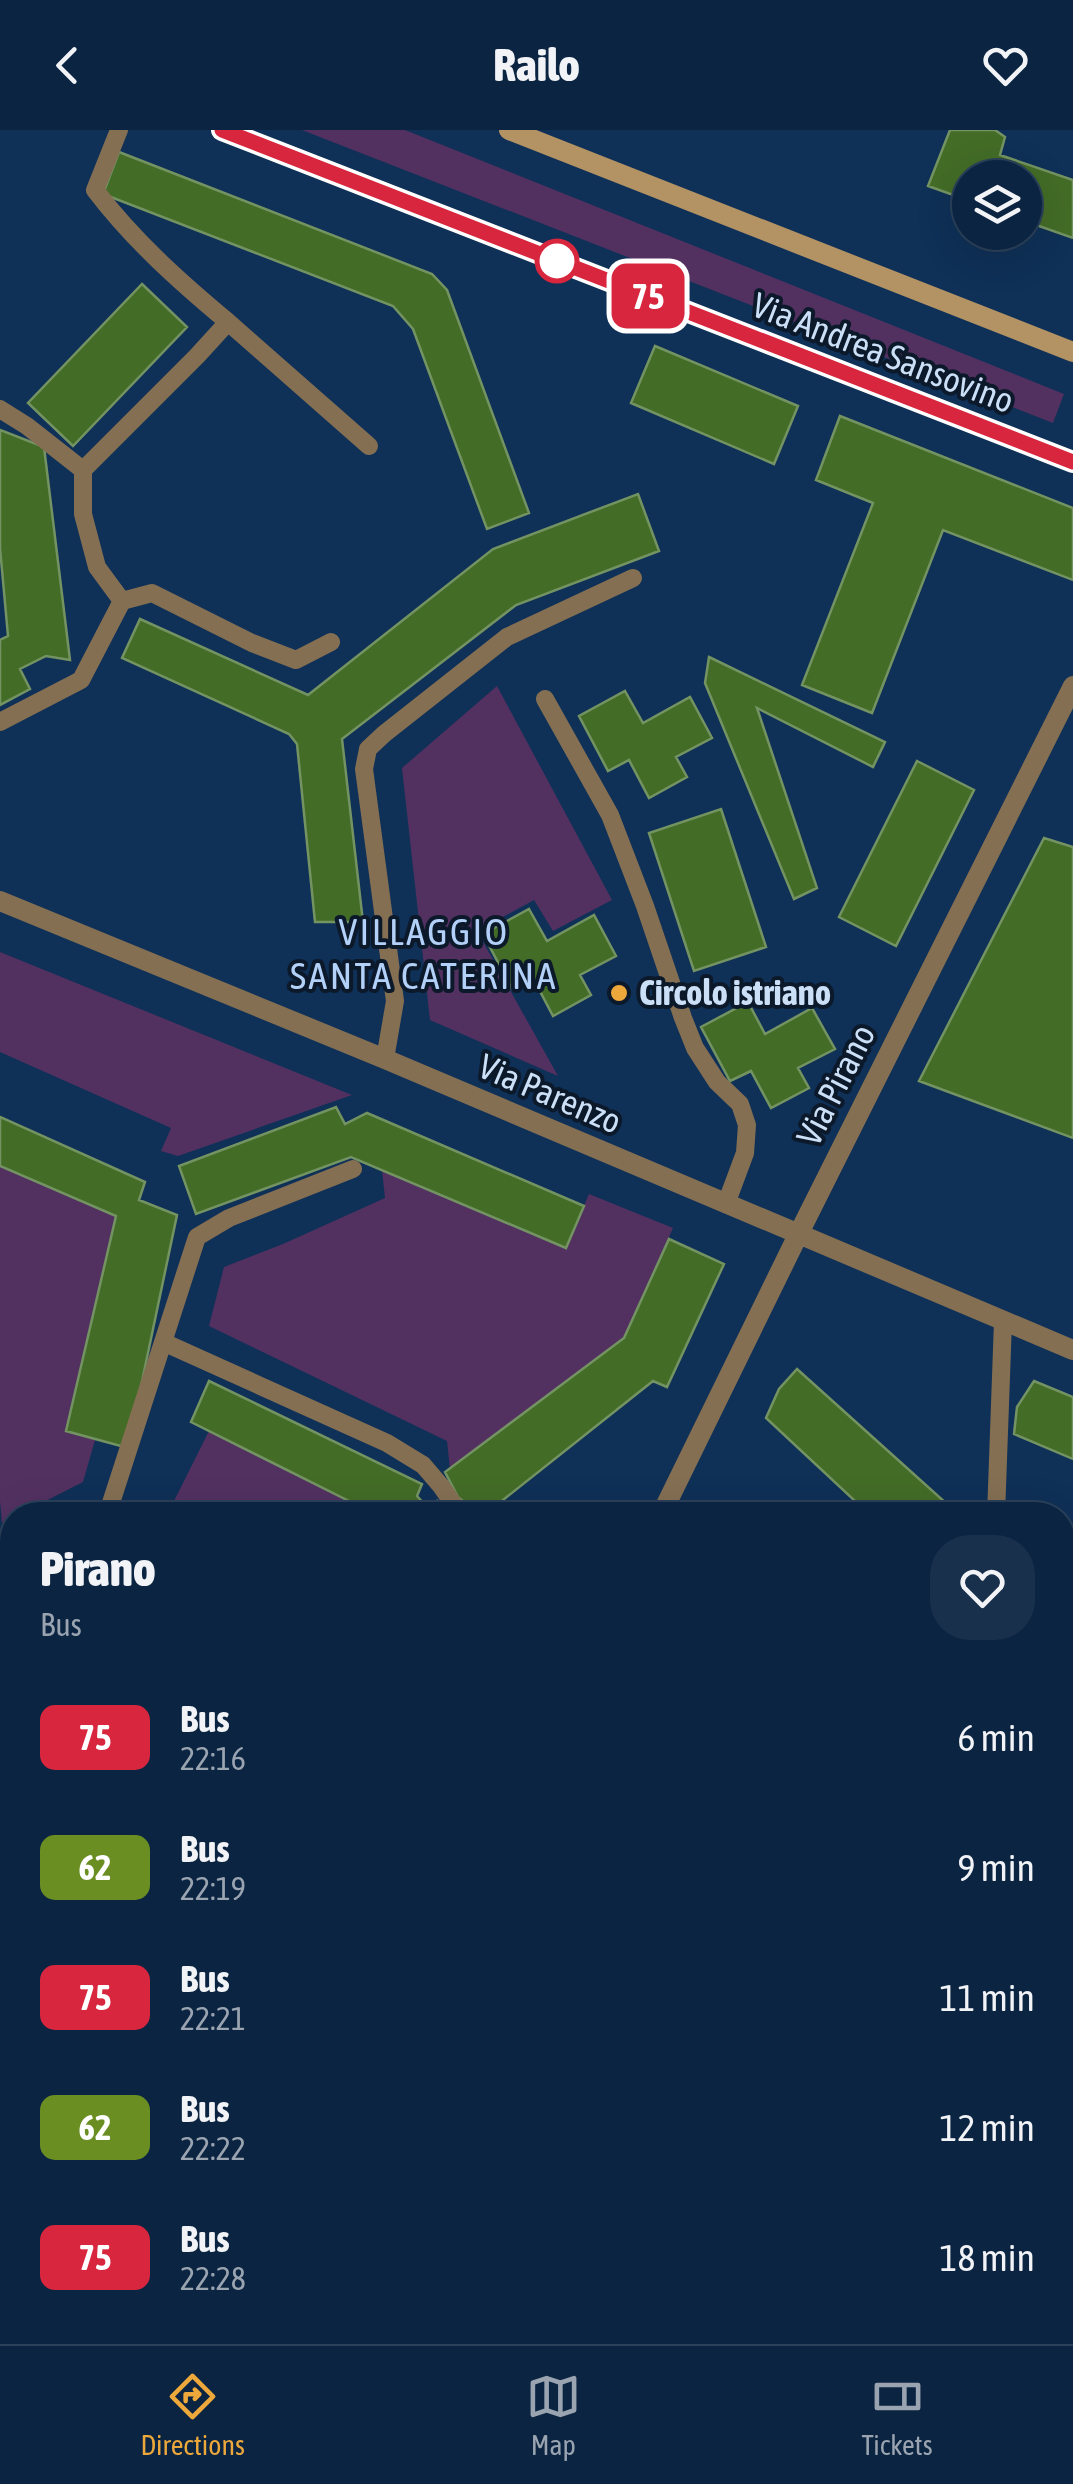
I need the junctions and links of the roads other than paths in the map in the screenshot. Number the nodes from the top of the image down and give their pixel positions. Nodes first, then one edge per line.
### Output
1 (118, 130) edge
2 (222, 130) edge
3 (509, 130) edge
4 (228, 322) junction
5 (1073, 352) edge
6 (0, 409) edge
7 (369, 446) dead end
8 (1073, 462) edge
9 (82, 470) junction
10 (633, 578) dead end
11 (122, 601) junction
12 (331, 642) dead end
13 (1073, 686) edge
14 (545, 699) dead end
15 (0, 722) edge
16 (0, 901) edge
17 (385, 1059) junction
18 (352, 1169) dead end
19 (726, 1204) junction
20 (798, 1234) junction
21 (1003, 1321) junction
22 (162, 1342) junction
23 (1073, 1350) edge
24 (111, 1502) edge
25 (452, 1502) edge
26 (667, 1502) edge
27 (996, 1502) edge

1 - 4 lane
2 - 8 main road, Via Andrea Sansovino
3 - 5 main road, Via Andrea Sansovino
4 - 7 lane
4 - 9 lane
6 - 9 lane
9 - 11 lane
10 - 17 lane
11 - 12 lane
11 - 15 lane
13 - 20 street, Via Pirano
14 - 19 lane
16 - 17 street, Via Parenzo
17 - 19 street, Via Parenzo
18 - 22 lane
19 - 20 street, Via Parenzo
20 - 21 street, Via Parenzo
20 - 26 street, Via Pirano
21 - 23 street, Via Parenzo
21 - 27 lane
22 - 24 lane
22 - 25 lane

